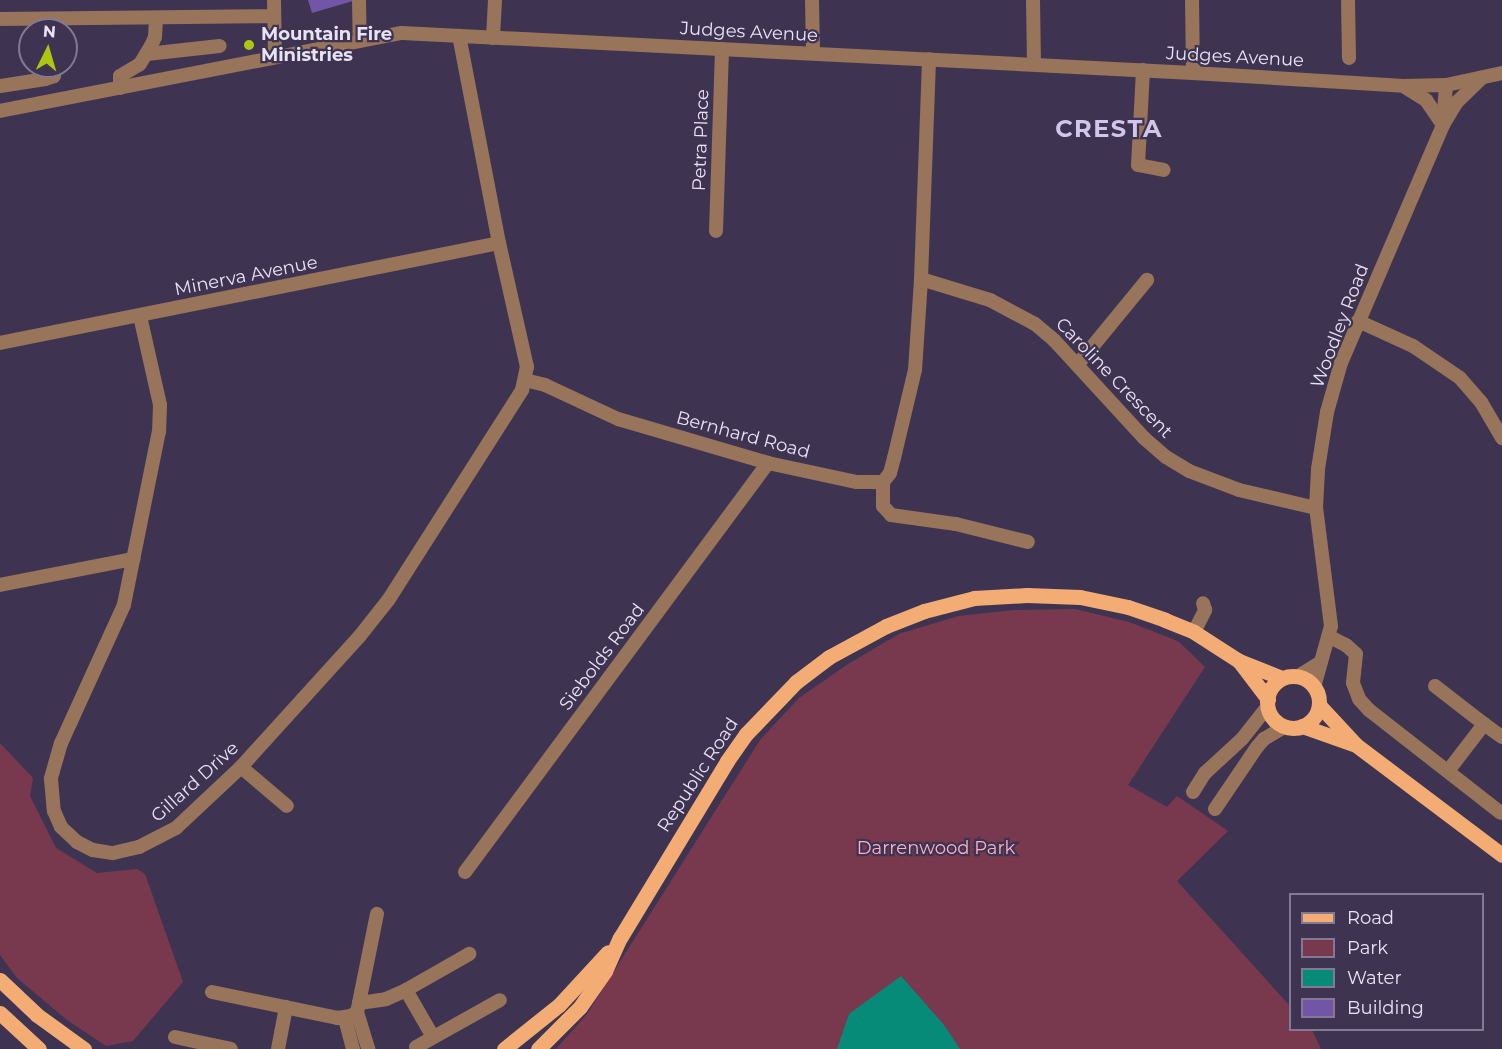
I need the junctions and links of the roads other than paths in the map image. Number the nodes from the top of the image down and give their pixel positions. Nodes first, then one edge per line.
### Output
1 (274, 0) edge
2 (359, 0) edge
3 (495, 0) edge
4 (812, 0) edge
5 (1033, 0) edge
6 (1192, 0) edge
7 (1348, 0) edge
8 (274, 16) junction
9 (156, 18) junction
10 (0, 19) edge
11 (18, 21) edge
12 (78, 23) edge
13 (459, 36) junction
14 (493, 38) junction
15 (360, 39) junction
16 (220, 46) dead end
17 (722, 49) junction
18 (813, 53) junction
19 (147, 54) junction
20 (275, 56) junction
21 (1348, 58) dead end
22 (929, 59) junction
23 (1034, 64) junction
24 (1143, 70) junction
25 (1193, 72) junction
26 (1502, 73) edge
27 (48, 78) edge
28 (1483, 78) junction
29 (1446, 85) junction
30 (0, 86) edge
31 (1404, 86) junction
32 (120, 88) junction
33 (0, 111) edge
34 (1443, 125) junction
35 (1164, 170) dead end
36 (716, 231) dead end
37 (499, 243) junction
38 (921, 279) junction
39 (1147, 280) dead end
40 (140, 316) junction
41 (1358, 321) junction
42 (0, 343) edge
43 (1078, 364) junction
44 (525, 380) junction
45 (1502, 438) edge
46 (768, 463) junction
47 (883, 482) junction
48 (1316, 508) junction
49 (1028, 542) dead end
50 (133, 559) junction
51 (0, 585) edge
52 (1203, 603) dead end
53 (1194, 632) junction
54 (1330, 637) junction
55 (1239, 661) junction
56 (1321, 662) junction
57 (1290, 677) junction
58 (1435, 686) dead end
59 (1314, 687) junction
60 (1268, 703) junction
61 (1319, 705) junction
62 (1484, 724) junction
63 (1302, 726) junction
64 (1284, 727) junction
65 (1502, 737) edge
66 (1356, 745) junction
67 (242, 767) junction
68 (1448, 771) junction
69 (1193, 792) dead end
70 (287, 806) dead end
71 (1215, 808) dead end
72 (1501, 813) edge
73 (1502, 855) edge
74 (465, 872) dead end
75 (377, 914) dead end
76 (620, 938) junction
77 (469, 954) dead end
78 (2, 985) edge
79 (406, 990) junction
80 (212, 992) dead end
81 (500, 1000) dead end
82 (286, 1007) junction
83 (354, 1011) junction
84 (0, 1013) edge
85 (175, 1037) dead end
86 (433, 1037) junction
87 (416, 1047) dead end
88 (39, 1049) edge
89 (84, 1049) edge
90 (231, 1049) edge
91 (278, 1049) edge
92 (353, 1049) edge
93 (368, 1049) edge
94 (504, 1049) edge
95 (538, 1049) edge

1 - 8 street
2 - 15 street
3 - 14 street
4 - 18 street
5 - 23 street
6 - 25 street
7 - 21 street
8 - 9 street
8 - 20 street
9 - 12 street
9 - 19 street
10 - 11 street
13 - 14 street, Judges Avenue
13 - 15 street, Judges Avenue
13 - 37 street
14 - 17 street, Judges Avenue
15 - 20 street, Judges Avenue
16 - 19 street
17 - 18 street, Judges Avenue
17 - 36 street, Petra Place
18 - 22 street, Judges Avenue
19 - 32 street
20 - 32 street, Judges Avenue
22 - 23 street, Judges Avenue
22 - 38 street
23 - 24 street, Judges Avenue
24 - 25 street, Judges Avenue
24 - 35 street
25 - 31 street, Judges Avenue
26 - 28 street, Judges Avenue
27 - 30 street
28 - 29 street, Judges Avenue
28 - 34 street
29 - 31 street, Judges Avenue
29 - 34 street, Woodley Road
31 - 34 street
32 - 33 street, Judges Avenue
34 - 41 street, Woodley Road
37 - 40 street, Minerva Avenue
37 - 44 street
38 - 43 street, Caroline Crescent
38 - 47 street
39 - 43 street
40 - 42 street, Minerva Avenue
40 - 50 street, Gillard Drive
41 - 45 street
41 - 48 street, Woodley Road
43 - 48 street, Caroline Crescent
44 - 46 street, Bernhard Road
44 - 67 street, Gillard Drive
46 - 47 street, Bernhard Road
46 - 74 street, Siebolds Road
47 - 49 street
48 - 54 street, Woodley Road
50 - 51 street
50 - 67 street, Gillard Drive
52 - 53 street
53 - 55 main road, Republic Road
53 - 76 main road, Republic Road
54 - 56 street, Woodley Road
54 - 68 street
55 - 57 main road, Republic Road
55 - 60 main road, Republic Road
56 - 57 street
56 - 59 street, Woodley Road
57 - 59 main road
57 - 60 main road
58 - 62 street
59 - 61 main road
60 - 64 main road
60 - 69 street
61 - 63 main road
61 - 66 main road
62 - 65 street
62 - 68 street
63 - 64 main road
63 - 66 main road
64 - 71 street
66 - 73 main road
67 - 70 street
68 - 72 street
75 - 83 street
76 - 94 main road, Republic Road
76 - 95 main road, Republic Road
77 - 79 street
78 - 89 main road
79 - 83 street
79 - 86 street
80 - 82 street
81 - 86 street
82 - 83 street
82 - 91 street
83 - 92 street
83 - 93 street
84 - 88 main road
85 - 90 street
86 - 87 street

